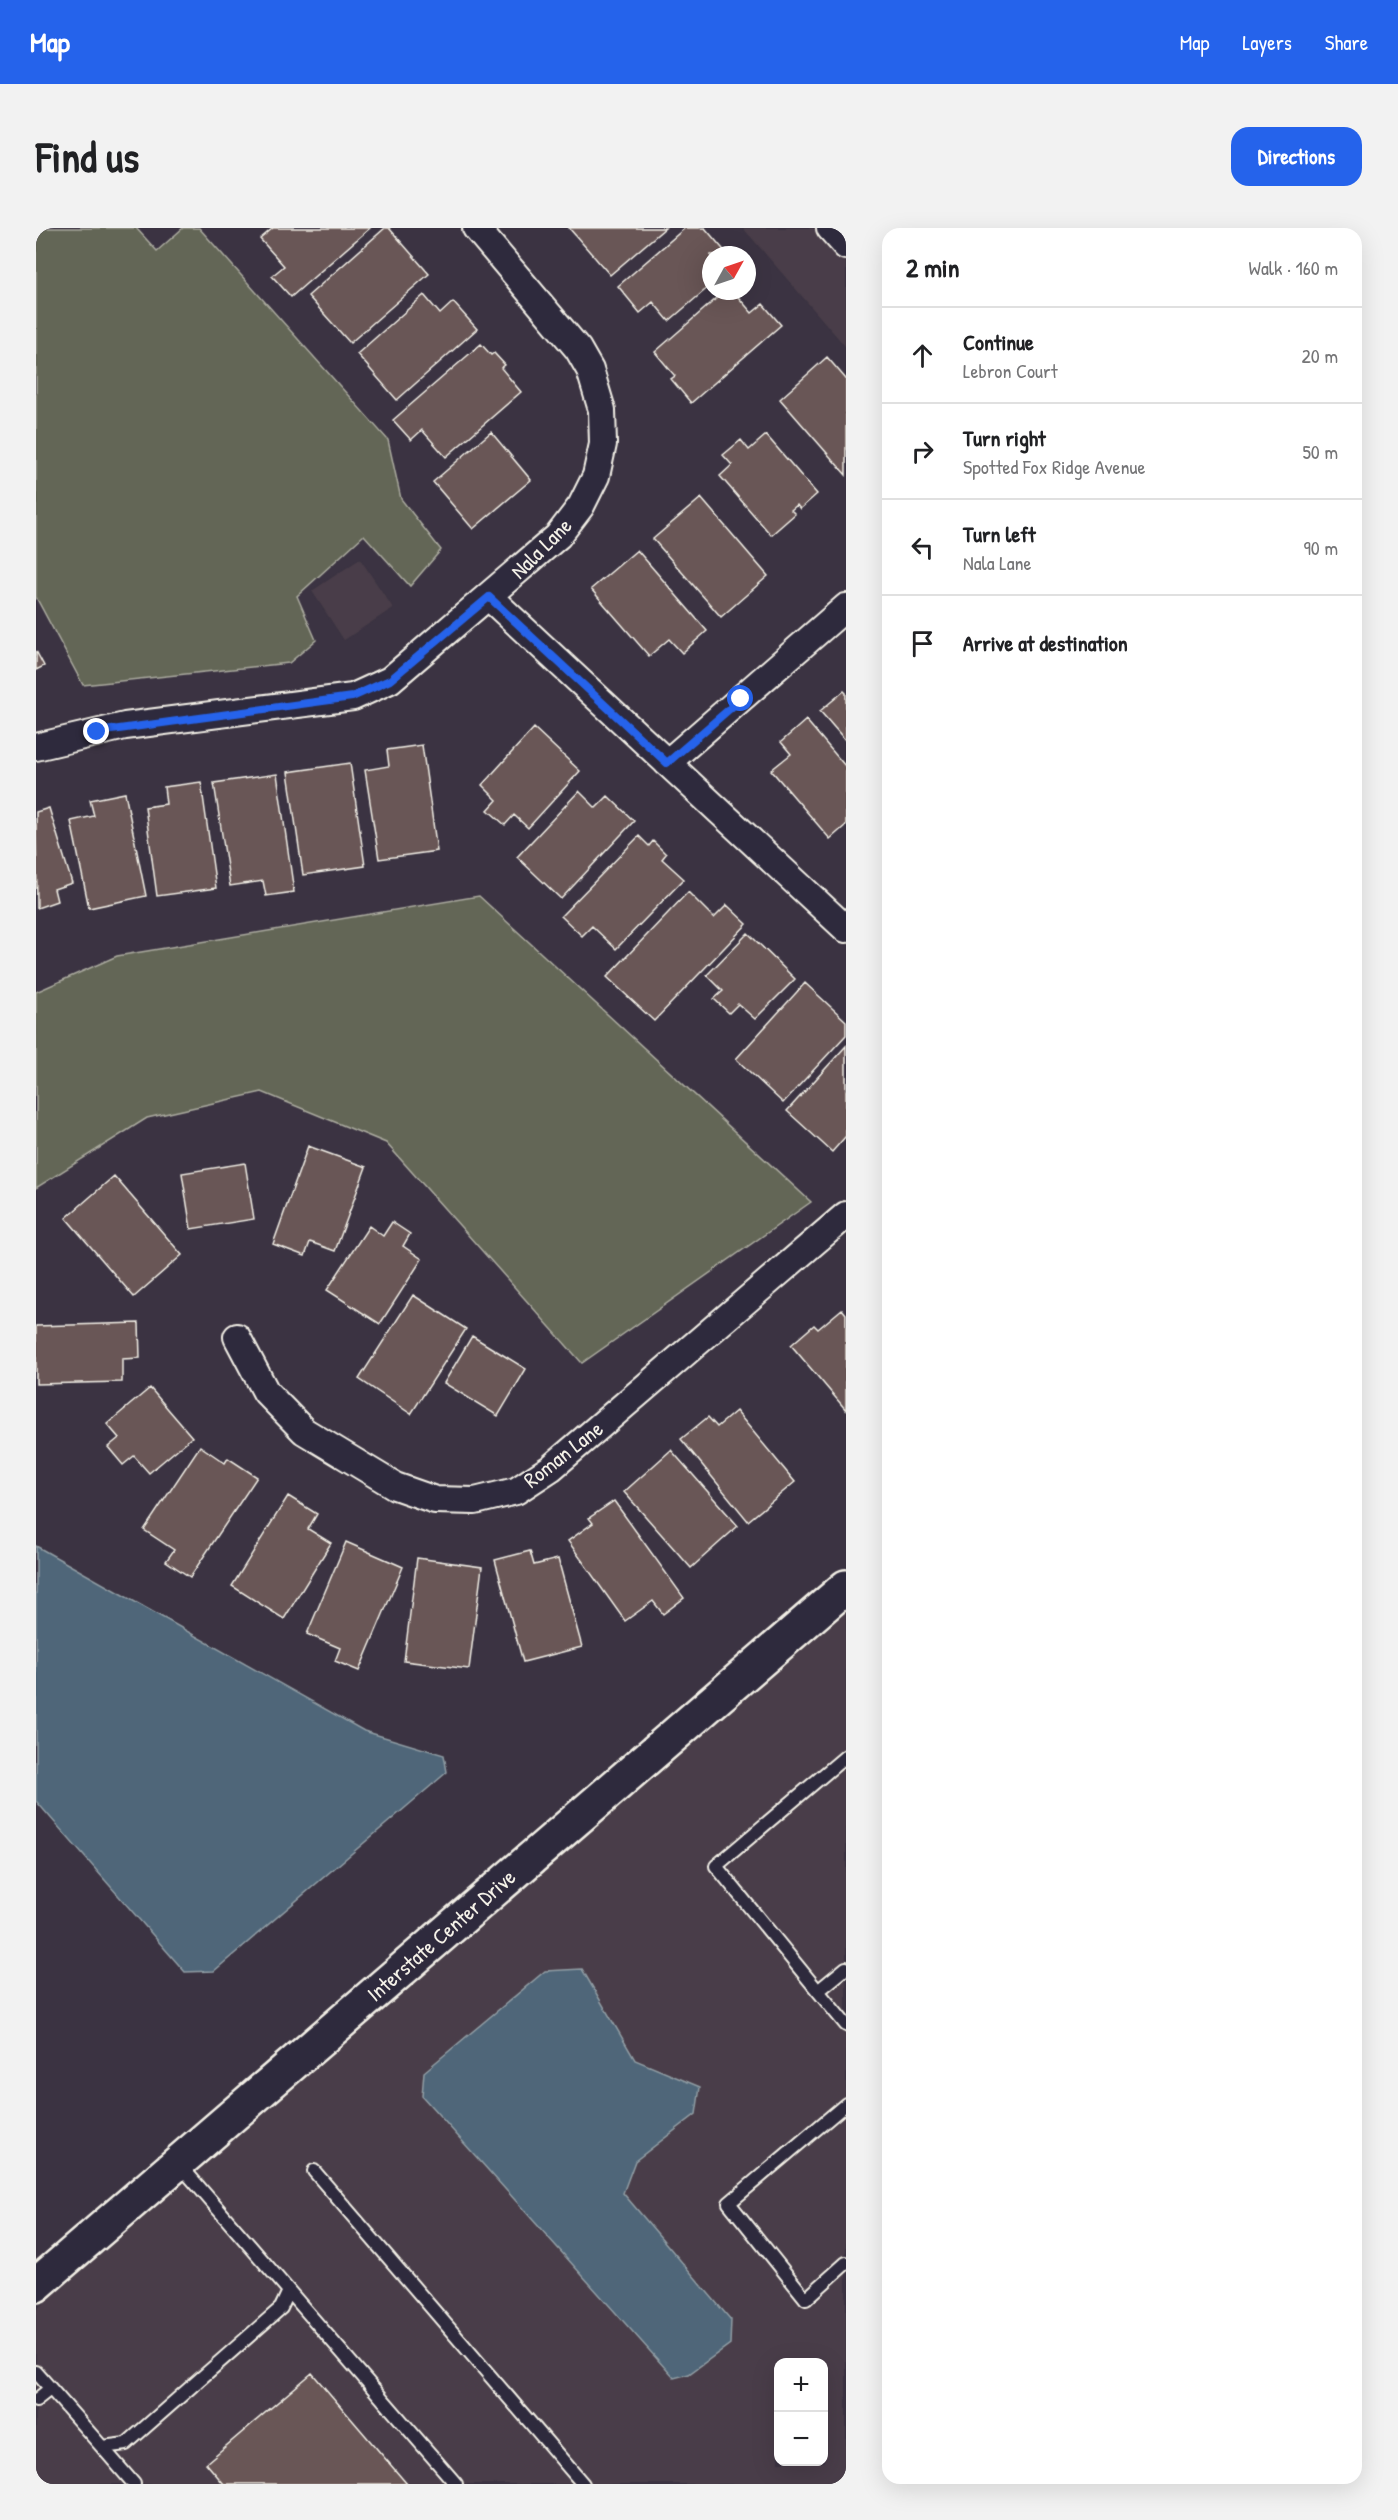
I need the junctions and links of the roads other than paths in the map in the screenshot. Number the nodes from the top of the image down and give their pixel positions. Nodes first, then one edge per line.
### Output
1 (476, 228) edge
2 (830, 228) edge
3 (846, 246) edge
4 (489, 597) junction
5 (846, 606) edge
6 (36, 747) edge
7 (667, 763) junction
8 (846, 930) edge
9 (846, 1215) edge
10 (237, 1337) dead end
11 (846, 1587) edge
12 (846, 1756) edge
13 (846, 1968) edge
14 (818, 1991) junction
15 (846, 2025) edge
16 (846, 2104) edge
17 (177, 2162) junction
18 (314, 2171) dead end
19 (846, 2263) edge
20 (36, 2284) edge
21 (290, 2291) junction
22 (36, 2372) edge
23 (50, 2389) junction
24 (36, 2400) edge
25 (102, 2447) junction
26 (134, 2484) edge
27 (456, 2484) edge
28 (583, 2484) edge

1 - 4 street, Nala Lane
2 - 3 street
4 - 6 street, Nala Lane
4 - 7 street
5 - 7 street
7 - 8 street
9 - 10 street, Roman Lane
11 - 17 street, Interstate Center Drive
12 - 14 lane
13 - 14 lane
14 - 15 lane
16 - 19 lane
17 - 20 street, Interstate Center Drive
17 - 21 lane
18 - 28 lane
21 - 25 lane
21 - 27 lane
22 - 23 lane
23 - 24 lane
23 - 25 lane
25 - 26 lane

